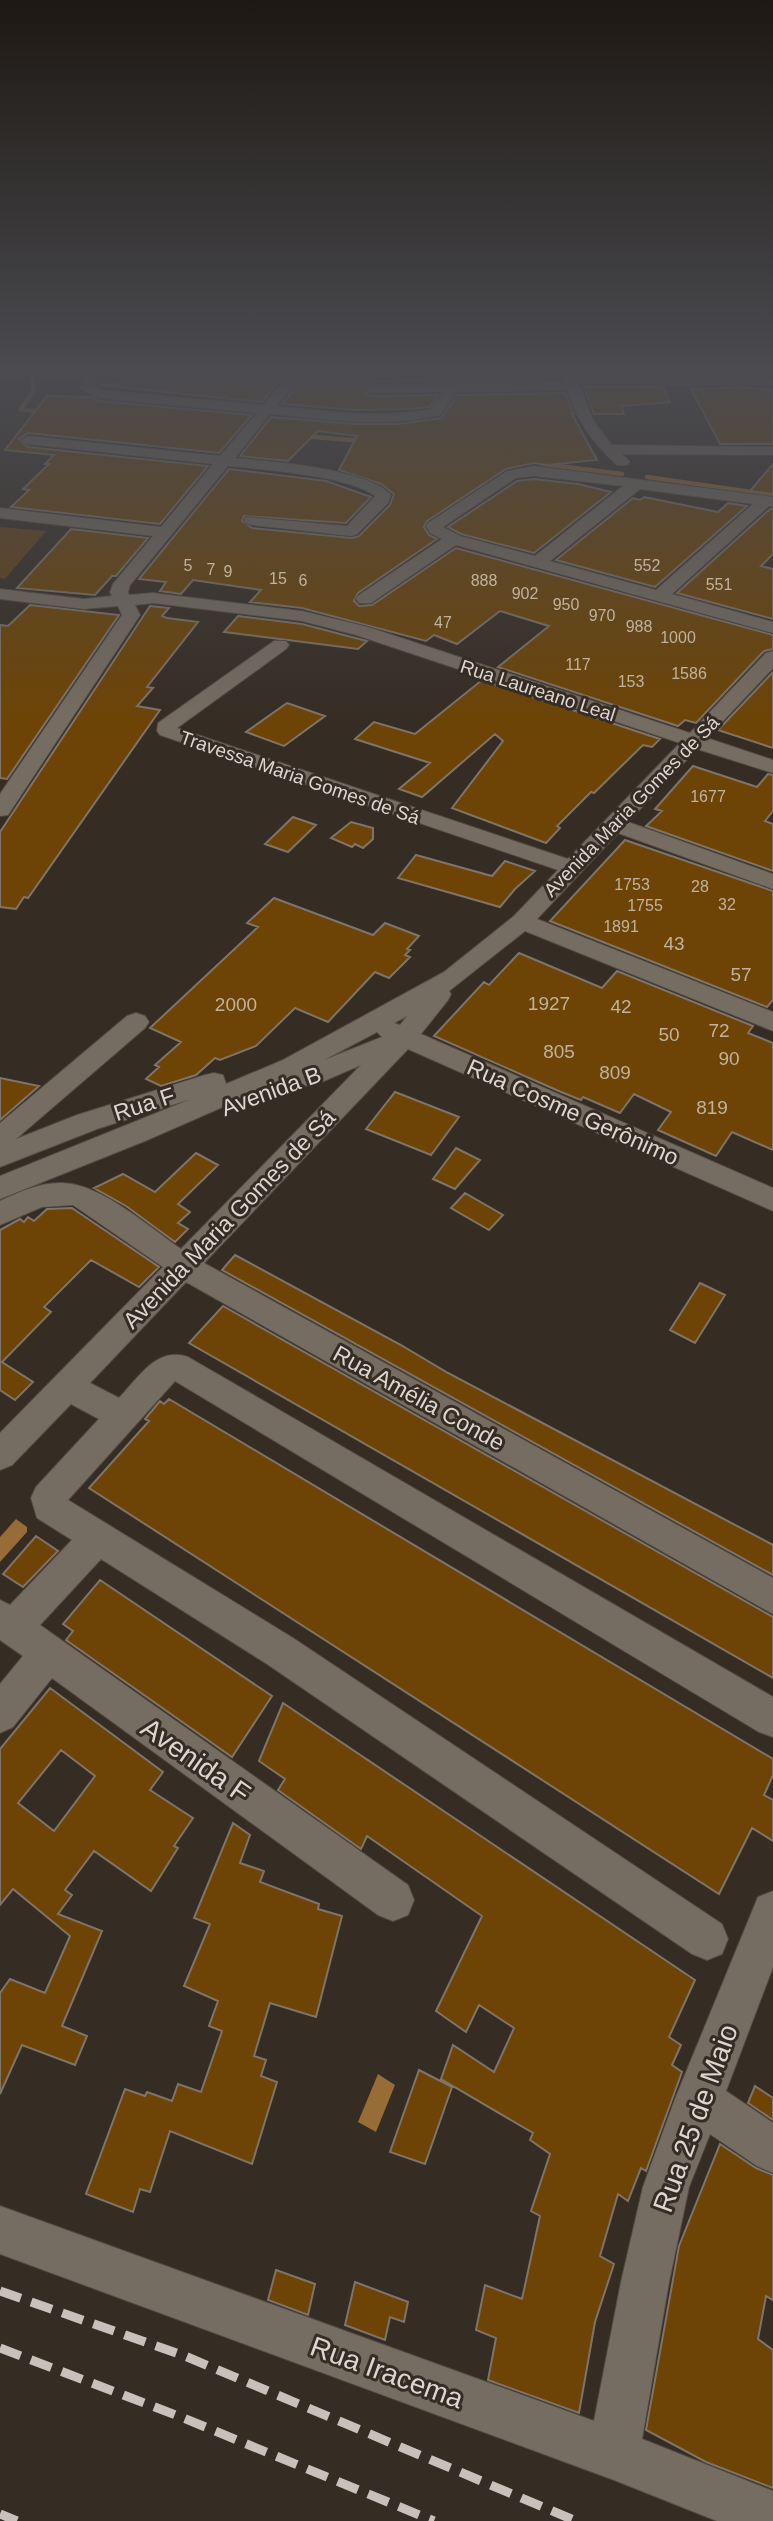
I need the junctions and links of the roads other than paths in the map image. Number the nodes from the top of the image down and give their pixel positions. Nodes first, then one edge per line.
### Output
1 (199, 491) edge
2 (380, 491) edge
3 (486, 491) edge
4 (628, 491) edge
5 (688, 491) edge
6 (770, 501) edge
7 (0, 513) edge
8 (252, 520) dead end
9 (165, 532) junction
10 (454, 539) junction
11 (537, 563) junction
12 (123, 593) junction
13 (1, 596) edge
14 (659, 597) junction
15 (365, 599) dead end
16 (773, 628) edge
17 (279, 645) dead end
18 (773, 657) edge
19 (692, 741) junction
20 (773, 766) edge
21 (0, 810) edge
22 (612, 824) junction
23 (570, 867) junction
24 (773, 882) edge
25 (522, 921) junction
26 (453, 978) junction
27 (136, 1022) dead end
28 (773, 1022) edge
29 (374, 1023) junction
30 (404, 1037) junction
31 (292, 1066) junction
32 (135, 1134) junction
33 (0, 1138) edge
34 (0, 1157) edge
35 (0, 1188) edge
36 (773, 1200) edge
37 (0, 1214) edge
38 (184, 1266) junction
39 (67, 1386) junction
40 (122, 1415) junction
41 (0, 1455) edge
42 (98, 1536) junction
43 (773, 1597) edge
44 (7, 1623) edge
45 (48, 1654) junction
46 (0, 1714) edge
47 (773, 1718) edge
48 (393, 1900) dead end
49 (773, 1912) edge
50 (707, 1939) dead end
51 (698, 2099) junction
52 (773, 2150) edge
53 (0, 2230) edge
54 (614, 2454) junction
55 (773, 2516) edge

1 - 9 street
2 - 8 street
3 - 10 street
4 - 11 street
5 - 6 street
6 - 14 street
7 - 9 street
9 - 12 street
10 - 11 street
10 - 15 street
11 - 14 street
12 - 13 street, Rua Laureano Leal
12 - 19 street, Rua Laureano Leal
12 - 21 street
14 - 16 street
17 - 23 street, Travessa Maria Gomes de Sá
18 - 19 street, Avenida Maria Gomes de Sá
19 - 20 street, Rua Laureano Leal
19 - 22 street, Avenida Maria Gomes de Sá
22 - 23 street, Avenida Maria Gomes de Sá
22 - 24 street
23 - 25 street, Avenida Maria Gomes de Sá
25 - 26 street, Avenida Maria Gomes de Sá
25 - 28 street
26 - 29 street, Avenida Maria Gomes de Sá
26 - 30 street, Avenida Maria Gomes de Sá
27 - 33 street
29 - 30 street, Rua Cosme Gerônimo
29 - 31 street, Avenida B
30 - 32 street, Avenida B
30 - 36 street, Rua Cosme Gerônimo
30 - 38 street, Avenida Maria Gomes de Sá
31 - 32 street, Avenida B
31 - 34 street, Rua F
32 - 35 street, Avenida B
37 - 38 street, Rua Amélia Conde
38 - 39 street, Avenida Maria Gomes de Sá
38 - 43 street, Rua Amélia Conde
39 - 40 street
39 - 41 street, Avenida Maria Gomes de Sá
40 - 42 street
40 - 47 street
42 - 44 street
42 - 50 street
44 - 45 street, Avenida F
45 - 46 street
45 - 48 street, Avenida F
49 - 51 street, Rua 25 de Maio
51 - 52 street
51 - 54 street, Rua 25 de Maio
53 - 54 street, Rua Iracema
54 - 55 street, Rua Iracema

